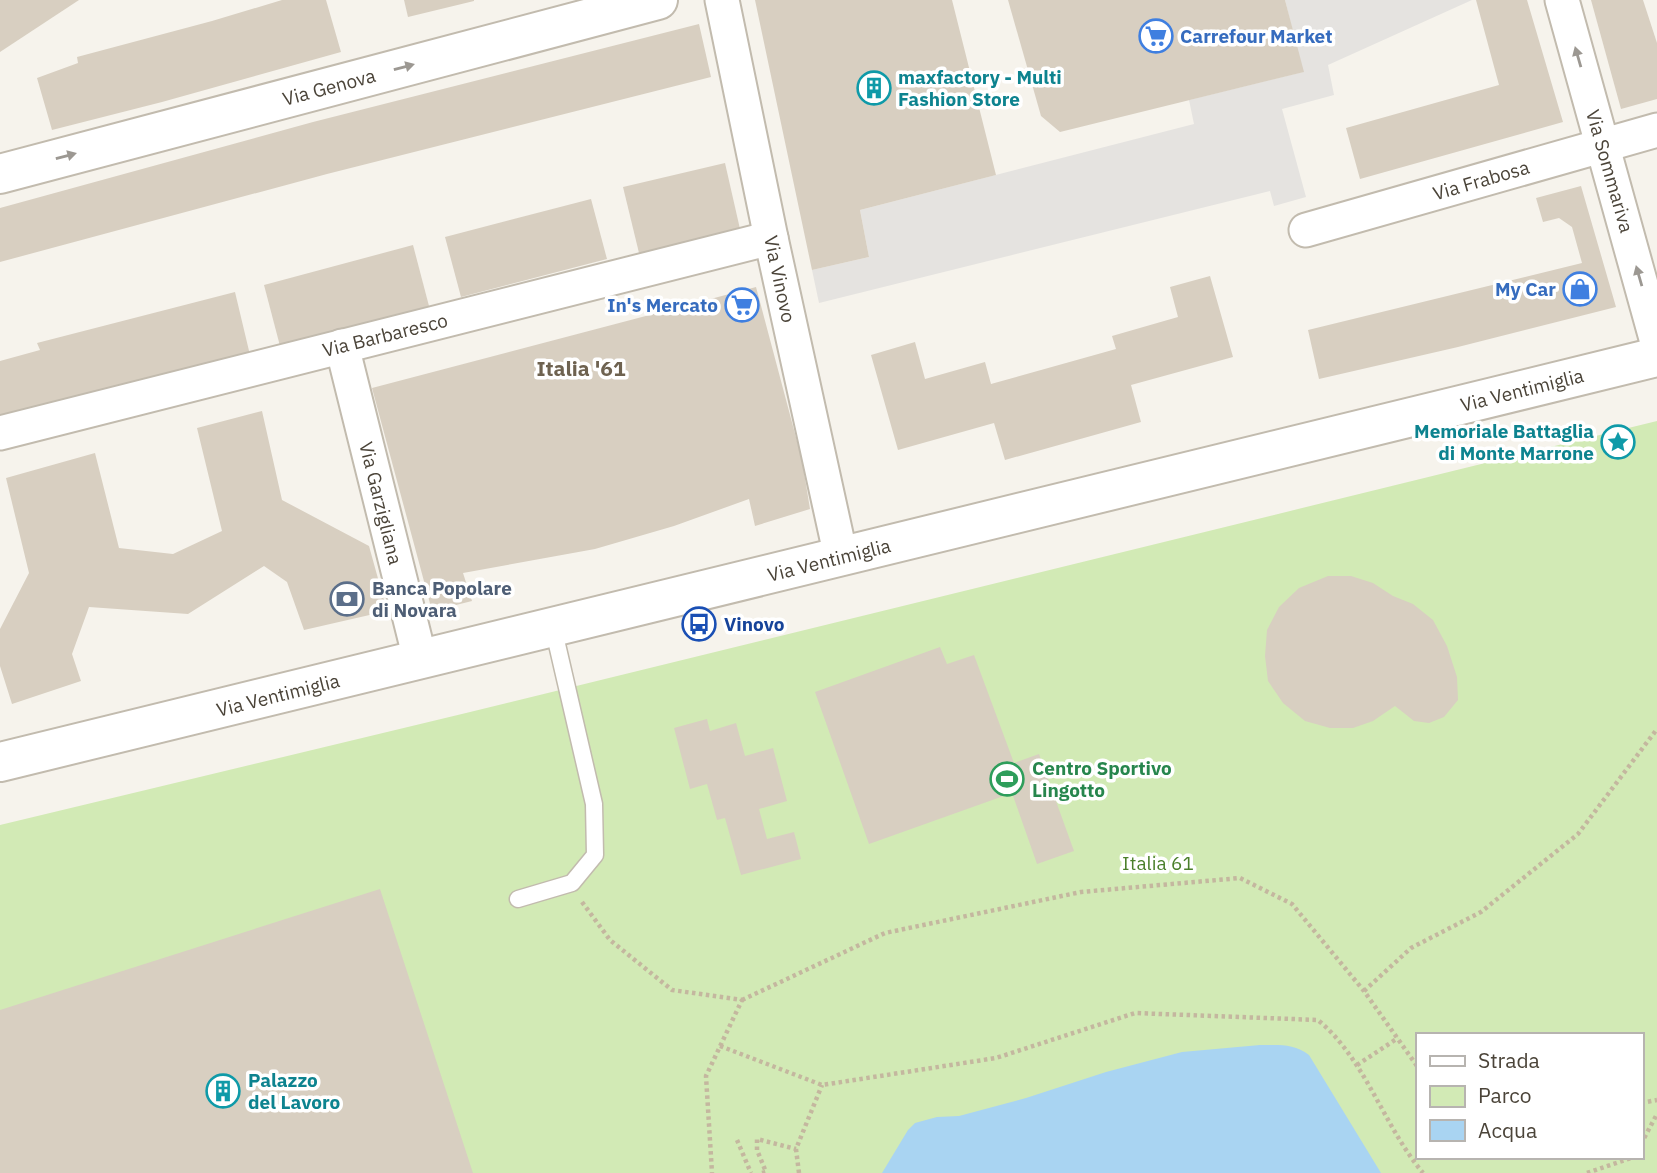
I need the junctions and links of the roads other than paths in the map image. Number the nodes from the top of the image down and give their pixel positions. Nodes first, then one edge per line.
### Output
1 (658, 0) edge
2 (722, 0) edge
3 (1562, 0) edge
4 (1657, 130) edge
5 (1602, 146) junction
6 (0, 174) edge
7 (1306, 230) dead end
8 (771, 238) junction
9 (1657, 342) edge
10 (342, 346) junction
11 (1657, 357) edge
12 (0, 433) edge
13 (841, 556) junction
14 (552, 627) junction
15 (420, 659) junction
16 (0, 762) edge
17 (518, 899) dead end

6 -> 1 street, Via Genova
2 - 8 street, Via Vinovo
5 -> 3 street, Via Sommariva
4 - 5 street, Via Frabosa
5 - 7 street, Via Frabosa
9 -> 5 street, Via Sommariva
8 - 10 street, Via Barbaresco
8 - 13 street, Via Vinovo
10 - 12 street, Via Barbaresco
10 - 15 street, Via Garzigliana
11 - 13 street, Via Ventimiglia
13 - 14 street, Via Ventimiglia
14 - 15 street, Via Ventimiglia
14 - 17 lane
15 - 16 street, Via Ventimiglia

